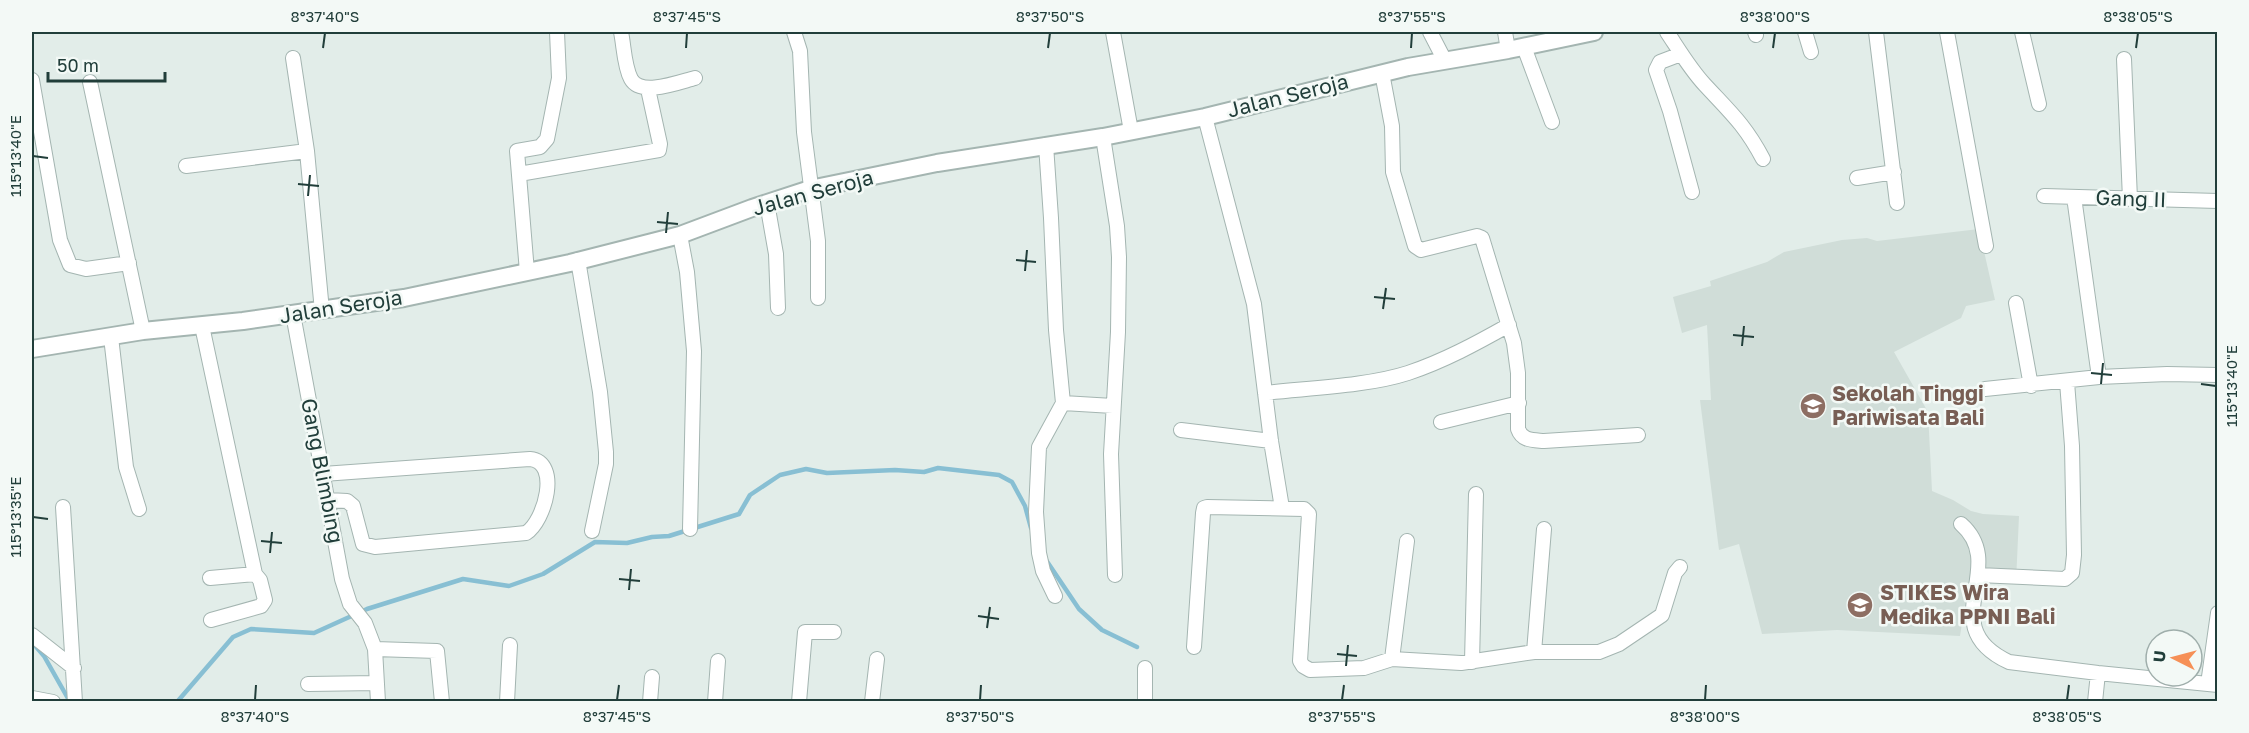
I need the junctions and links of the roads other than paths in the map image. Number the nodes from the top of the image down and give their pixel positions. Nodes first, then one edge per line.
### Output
1 (557, 32) edge
2 (622, 32) edge
3 (794, 32) edge
4 (1113, 32) edge
5 (1430, 32) edge
6 (1505, 32) edge
7 (1594, 32) edge
8 (1667, 32) edge
9 (1805, 32) edge
10 (1876, 32) edge
11 (1947, 32) edge
12 (2022, 32) edge
13 (1516, 48) junction
14 (1811, 52) dead end
15 (1681, 54) junction
16 (293, 58) dead end
17 (2124, 59) dead end
18 (1445, 61) junction
19 (1382, 73) junction
20 (695, 78) dead end
21 (32, 80) edge
22 (90, 82) dead end
23 (648, 89) junction
24 (2039, 104) dead end
25 (1205, 117) junction
26 (1552, 122) dead end
27 (1131, 131) junction
28 (1102, 137) junction
29 (1046, 145) junction
30 (307, 151) junction
31 (1763, 159) dead end
32 (186, 166) dead end
33 (1894, 172) junction
34 (519, 174) junction
35 (1857, 178) dead end
36 (810, 189) junction
37 (1692, 192) dead end
38 (2044, 196) dead end
39 (2074, 197) junction
40 (2130, 199) junction
41 (2217, 201) edge
42 (767, 203) junction
43 (1897, 203) dead end
44 (680, 236) junction
45 (1986, 246) dead end
46 (578, 260) junction
47 (129, 263) junction
48 (527, 272) junction
49 (818, 298) dead end
50 (2016, 303) dead end
51 (778, 308) dead end
52 (322, 311) junction
53 (293, 314) junction
54 (1509, 325) junction
55 (202, 326) junction
56 (143, 331) junction
57 (111, 338) junction
58 (32, 349) edge
59 (2217, 375) edge
60 (2099, 377) junction
61 (2067, 382) junction
62 (2031, 386) junction
63 (1985, 389) dead end
64 (1265, 393) junction
65 (1519, 403) junction
66 (1063, 404) junction
67 (1113, 406) junction
68 (1441, 422) dead end
69 (1181, 430) dead end
70 (1638, 435) dead end
71 (1271, 441) junction
72 (322, 474) junction
73 (1476, 494) dead end
74 (328, 500) junction
75 (63, 507) dead end
76 (1282, 508) junction
77 (139, 509) dead end
78 (1961, 524) dead end
79 (1544, 529) dead end
80 (690, 530) dead end
81 (592, 531) dead end
82 (1407, 541) dead end
83 (1680, 567) dead end
84 (255, 574) junction
85 (1115, 575) dead end
86 (1978, 575) junction
87 (210, 578) dead end
88 (1055, 596) dead end
89 (2217, 613) edge
90 (211, 620) dead end
91 (834, 632) dead end
92 (32, 635) edge
93 (510, 645) dead end
94 (1194, 647) dead end
95 (375, 649) junction
96 (1534, 652) junction
97 (878, 658) dead end
98 (1392, 659) junction
99 (718, 661) dead end
100 (1472, 662) junction
101 (74, 668) junction
102 (1145, 668) dead end
103 (2098, 673) junction
104 (652, 677) dead end
105 (377, 683) junction
106 (308, 684) dead end
107 (2213, 684) edge
108 (75, 697) edge
109 (32, 698) edge
110 (53, 702) edge
111 (379, 702) edge
112 (442, 702) edge
113 (507, 702) edge
114 (650, 702) edge
115 (715, 702) edge
116 (799, 702) edge
117 (872, 702) edge
118 (1144, 702) edge
119 (2095, 702) edge

1 - 34 street
2 - 23 street
3 - 36 street
4 - 27 street
5 - 18 street
6 - 13 street
7 - 13 street, Jalan Seroja
8 - 15 street
9 - 14 street
10 - 33 street
11 - 45 street
12 - 24 street
13 - 18 street, Jalan Seroja
13 - 26 street
15 - 31 street
15 - 37 street
16 - 30 street
17 - 40 street
18 - 19 street, Jalan Seroja
19 - 25 street, Jalan Seroja
19 - 54 street
20 - 23 street
21 - 47 street
22 - 47 street
23 - 34 street
25 - 27 street, Jalan Seroja
25 - 64 street
27 - 28 street, Jalan Seroja
28 - 29 street, Jalan Seroja
28 - 67 street
29 - 36 street, Jalan Seroja
29 - 66 street
30 - 32 street
30 - 52 street
33 - 35 street
33 - 43 street
34 - 48 street
36 - 42 street, Jalan Seroja
36 - 49 street
38 - 39 street, Gang II
39 - 40 street, Gang II
39 - 60 street
40 - 41 street, Gang II
42 - 44 street, Jalan Seroja
42 - 51 street
44 - 46 street, Jalan Seroja
44 - 80 street
46 - 48 street, Jalan Seroja
46 - 81 street
47 - 56 street
48 - 52 street, Jalan Seroja
50 - 62 street
52 - 53 street, Jalan Seroja
53 - 55 street, Jalan Seroja
53 - 72 street, Gang Blimbing
54 - 64 street
54 - 65 street
55 - 56 street, Jalan Seroja
55 - 84 street
56 - 57 street, Jalan Seroja
57 - 58 street, Jalan Seroja
57 - 77 street
59 - 60 street
60 - 61 street
61 - 62 street
61 - 86 street
62 - 63 street
64 - 71 street
65 - 68 street
65 - 70 street
66 - 67 street
66 - 88 street
67 - 85 street
69 - 71 street
71 - 76 street
72 - 74 street, Gang Blimbing
72 - 74 street
73 - 100 street
74 - 95 street, Gang Blimbing
75 - 101 street
76 - 94 street
76 - 98 street
78 - 86 street
79 - 96 street
82 - 98 street
83 - 96 street
84 - 87 street
84 - 90 street
86 - 103 street
89 - 107 street
91 - 116 street
92 - 101 street
93 - 113 street
95 - 105 street, Gang Blimbing
95 - 112 street
96 - 100 street
97 - 117 street
98 - 100 street
99 - 115 street
101 - 108 street
102 - 118 street
103 - 107 street
103 - 119 street
104 - 114 street
105 - 106 street
105 - 111 street, Gang Blimbing
109 - 110 street

